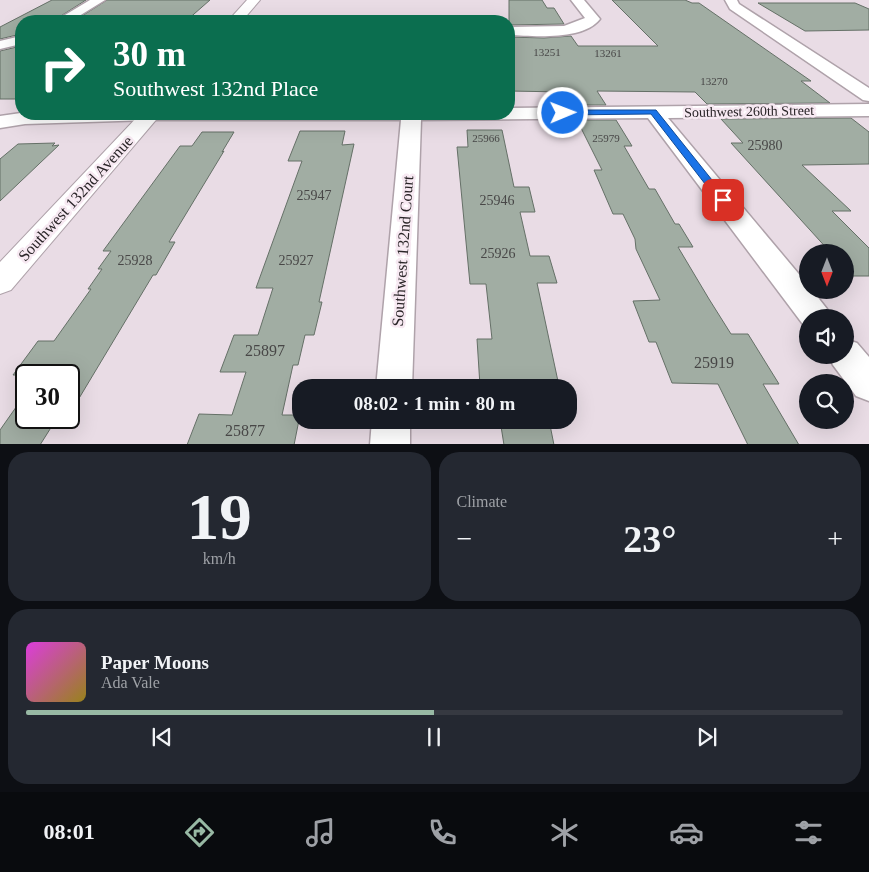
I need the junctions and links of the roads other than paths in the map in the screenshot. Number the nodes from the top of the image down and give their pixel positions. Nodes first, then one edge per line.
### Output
1 (99, 0) edge
2 (254, 0) edge
3 (577, 0) edge
4 (731, 0) edge
5 (73, 15) edge
6 (241, 15) edge
7 (585, 26) joint
8 (515, 31) edge
9 (15, 42) edge
10 (0, 45) edge
11 (869, 96) edge
12 (869, 110) edge
13 (653, 112) junction
14 (515, 114) edge
15 (15, 120) edge
16 (146, 120) edge
17 (411, 120) edge
18 (0, 122) edge
19 (0, 282) edge
20 (809, 309) edge
21 (853, 364) edge
22 (395, 379) edge
23 (869, 384) edge
24 (391, 429) edge
25 (390, 444) edge

1 - 5 street
2 - 6 street
3 - 7 street
4 - 11 street
7 - 8 street
9 - 10 street
12 - 13 street, Southwest 260th Street
13 - 14 street, Southwest 260th Street
13 - 20 street
15 - 18 street
16 - 19 street, Southwest 132nd Avenue
17 - 22 street, Southwest 132nd Court
21 - 23 street
24 - 25 street

